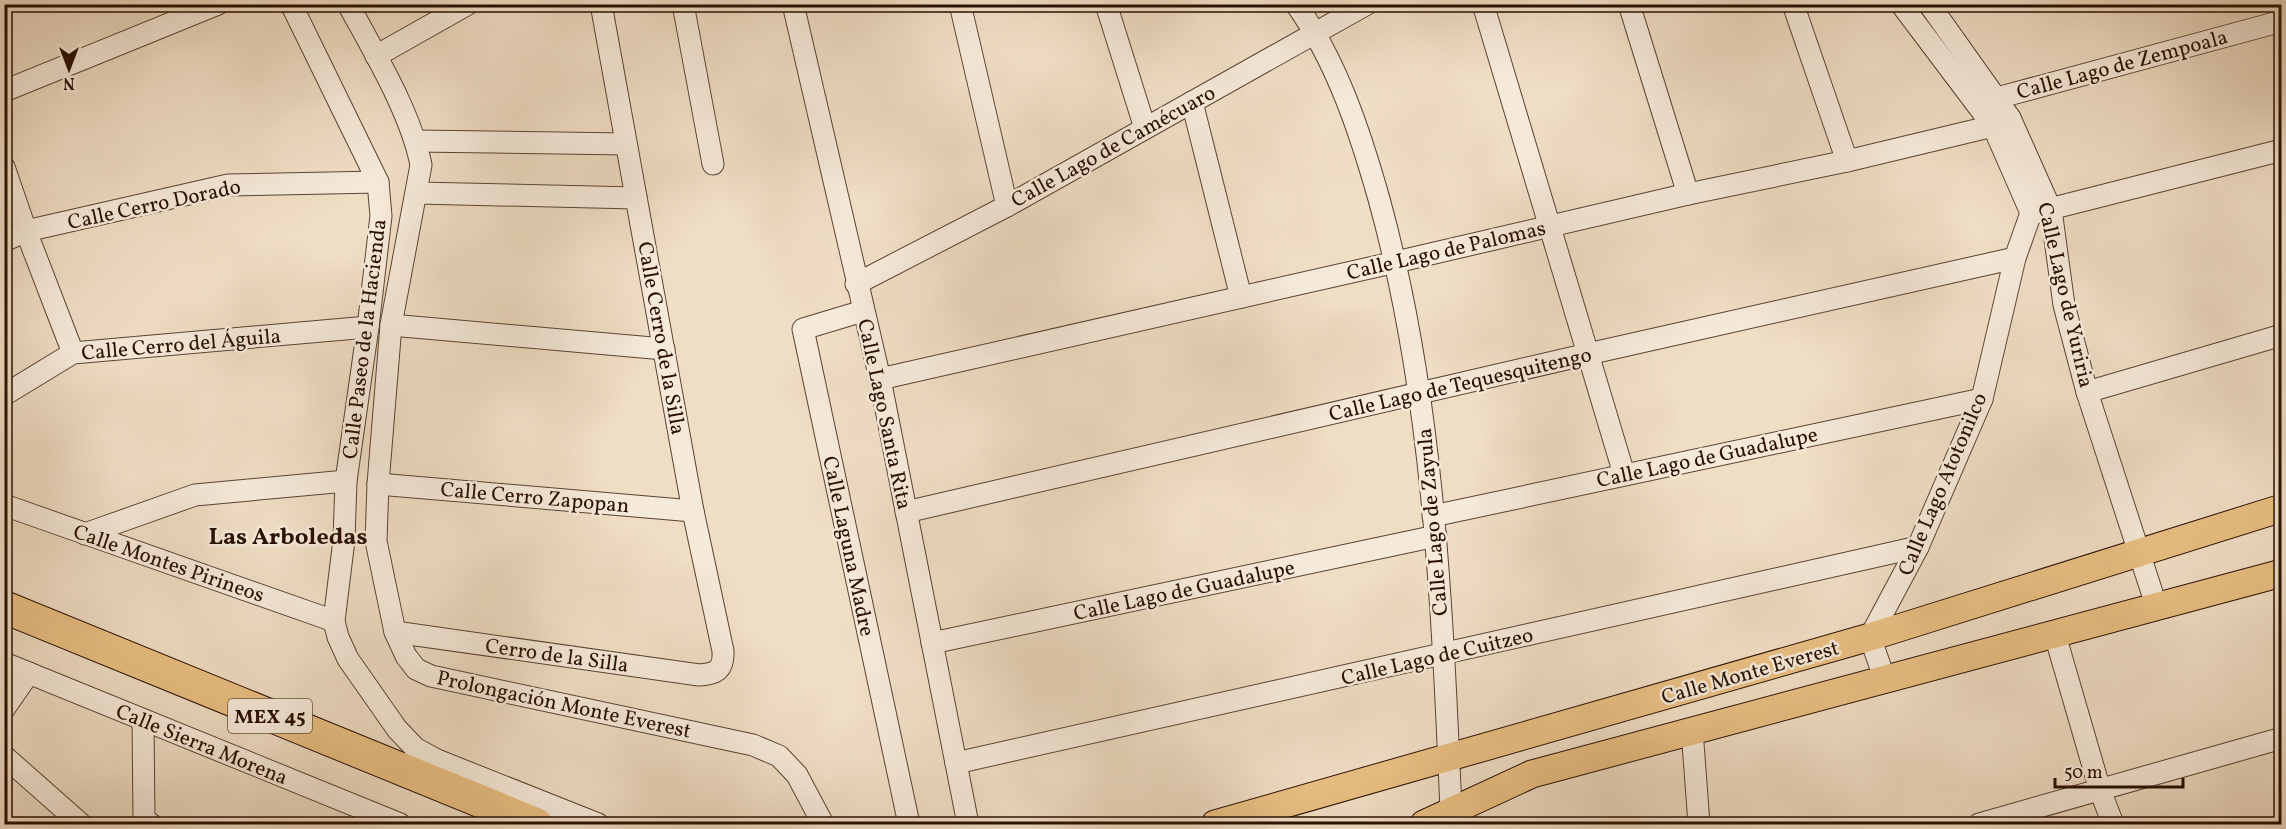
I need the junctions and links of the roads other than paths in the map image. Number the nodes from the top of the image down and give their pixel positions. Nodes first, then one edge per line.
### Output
1 (218, 4) edge
2 (291, 4) edge
3 (348, 4) edge
4 (468, 4) edge
5 (601, 4) edge
6 (683, 4) edge
7 (793, 4) edge
8 (960, 4) edge
9 (1106, 4) edge
10 (1296, 4) edge
11 (1367, 4) edge
12 (1483, 4) edge
13 (1629, 4) edge
14 (1793, 4) edge
15 (1900, 4) edge
16 (1929, 4) edge
17 (2282, 21) edge
18 (1316, 32) junction
19 (376, 56) junction
20 (4, 91) edge
21 (1997, 98) junction
22 (1192, 102) junction
23 (2002, 122) junction
24 (1145, 128) junction
25 (416, 141) junction
26 (626, 144) junction
27 (2282, 150) edge
28 (1847, 161) junction
29 (713, 164) dead end
30 (4, 167) edge
31 (378, 182) junction
32 (417, 193) junction
33 (1688, 194) junction
34 (636, 198) junction
35 (1007, 206) junction
36 (2041, 212) junction
37 (1550, 226) junction
38 (26, 231) junction
39 (4, 241) edge
40 (2015, 258) junction
41 (1396, 262) junction
42 (856, 284) junction
43 (1241, 297) junction
44 (862, 311) junction
45 (391, 325) junction
46 (368, 327) junction
47 (2282, 335) edge
48 (664, 349) junction
49 (73, 353) junction
50 (1588, 354) junction
51 (879, 379) junction
52 (2087, 392) junction
53 (1420, 393) junction
54 (4, 395) edge
55 (1982, 399) junction
56 (1624, 474) junction
57 (346, 481) junction
58 (378, 484) junction
59 (4, 505) edge
60 (2282, 508) edge
61 (693, 511) junction
62 (906, 512) junction
63 (1434, 526) junction
64 (85, 534) junction
65 (344, 540) junction
66 (376, 541) junction
67 (1918, 547) junction
68 (2138, 553) junction
69 (2282, 573) edge
70 (4, 607) edge
71 (2157, 608) junction
72 (334, 621) junction
73 (4, 628) edge
74 (395, 632) junction
75 (2055, 635) junction
76 (1870, 637) junction
77 (932, 643) junction
78 (1443, 655) junction
79 (4, 663) edge
80 (719, 670) joint
81 (29, 673) junction
82 (1884, 681) junction
83 (4, 709) edge
84 (143, 720) junction
85 (1692, 730) junction
86 (2282, 738) edge
87 (4, 756) edge
88 (1449, 758) junction
89 (956, 763) junction
90 (2100, 790) junction
91 (1451, 810) junction
92 (393, 823) edge
93 (81, 825) edge
94 (152, 825) edge
95 (479, 825) edge
96 (536, 825) edge
97 (598, 825) edge
98 (823, 825) edge
99 (909, 825) edge
100 (968, 825) edge
101 (1215, 825) edge
102 (1424, 825) edge
103 (1699, 825) edge
104 (1979, 825) edge
105 (2112, 825) edge

1 - 20 street
2 - 31 street, Calle Paseo de la Hacienda
3 - 19 street, Prolongación Monte Everest
4 - 19 street
5 - 26 street, Calle Cerro de la Silla
6 - 29 street
7 - 42 street, Calle Lago Santa Rita
8 - 35 street
9 - 24 street
10 - 18 street, Calle Lago de Zayula
11 - 18 street, Calle Lago de Camécuaro
12 - 37 street
13 - 33 street
14 - 28 street
15 - 23 street, Calle Lago de Yuriria
16 - 21 street, Calle Lago de Yuriria
17 - 21 street, Calle Lago de Zempoala
18 - 22 street, Calle Lago de Camécuaro
18 - 41 street, Calle Lago de Zayula
19 - 25 street, Prolongación Monte Everest
21 - 23 street, Calle Lago de Yuriria
22 - 24 street, Calle Lago de Camécuaro
22 - 43 street
23 - 28 street, Calle Lago de Palomas
23 - 36 street, Calle Lago de Yuriria
24 - 35 street, Calle Lago de Camécuaro
25 - 26 street
25 - 32 street, Prolongación Monte Everest
26 - 34 street, Calle Cerro de la Silla
27 - 36 street
28 - 33 street, Calle Lago de Palomas
30 - 38 street
31 - 38 street, Calle Cerro Dorado
31 - 46 street, Calle Paseo de la Hacienda
32 - 34 street
32 - 45 street, Prolongación Monte Everest
33 - 37 street, Calle Lago de Palomas
34 - 48 street, Calle Cerro de la Silla
35 - 42 street, Calle Lago de Camécuaro
36 - 40 street, Calle Lago Atotonilco
36 - 52 street, Calle Lago de Yuriria
37 - 41 street, Calle Lago de Palomas
37 - 50 street
38 - 39 street, Calle Cerro Dorado
38 - 49 street
40 - 50 street, Calle Lago de Tequesquitengo
40 - 55 street, Calle Lago Atotonilco
41 - 43 street, Calle Lago de Palomas
41 - 53 street, Calle Lago de Zayula
42 - 44 street, Calle Lago Santa Rita
43 - 51 street, Calle Lago de Palomas
44 - 51 street, Calle Lago Santa Rita
44 - 99 street, Calle Laguna Madre
45 - 48 street
45 - 58 street, Prolongación Monte Everest
46 - 49 street, Calle Cerro del Águila
46 - 57 street, Calle Paseo de la Hacienda
47 - 52 street
48 - 61 street, Calle Cerro de la Silla
49 - 54 street, Calle Cerro del Águila
50 - 53 street, Calle Lago de Tequesquitengo
50 - 56 street
51 - 62 street, Calle Lago Santa Rita
52 - 68 street, Calle Lago de Yuriria
53 - 62 street, Calle Lago de Tequesquitengo
53 - 63 street, Calle Lago de Zayula
55 - 56 street, Calle Lago de Guadalupe
55 - 67 street, Calle Lago Atotonilco
56 - 63 street, Calle Lago de Guadalupe
57 - 64 street
57 - 65 street, Calle Paseo de la Hacienda
58 - 61 street, Calle Cerro Zapopan
58 - 66 street, Prolongación Monte Everest
59 - 64 street, Calle Montes Pirineos
60 - 68 main road, Calle Monte Everest
61 - 80 street, Calle Cerro de la Silla
62 - 77 street, Calle Lago Santa Rita
63 - 77 street, Calle Lago de Guadalupe
63 - 78 street, Calle Lago de Zayula
64 - 72 street, Calle Montes Pirineos
65 - 66 street
65 - 72 street, Calle Paseo de la Hacienda
66 - 74 street, Prolongación Monte Everest
67 - 76 street, Calle Lago Atotonilco
67 - 78 street, Calle Lago de Cuitzeo
68 - 71 street, Calle Lago de Yuriria
68 - 76 main road, Calle Monte Everest
69 - 71 main road, Calle Monte Everest
70 - 96 highway, MEX 45
71 - 75 main road, Calle Monte Everest
72 - 97 street
73 - 95 highway, MEX 45
74 - 80 street, Cerro de la Silla
74 - 98 street, Prolongación Monte Everest
75 - 82 main road, Calle Monte Everest
75 - 90 street
76 - 82 street
76 - 88 main road, Calle Monte Everest
77 - 89 street, Calle Lago Santa Rita
78 - 88 street, Calle Lago de Zayula
78 - 89 street, Calle Lago de Cuitzeo
79 - 81 street, Calle Sierra Morena
81 - 83 street
81 - 84 street, Calle Sierra Morena
82 - 85 main road, Calle Monte Everest
84 - 92 street, Calle Sierra Morena
84 - 94 street
85 - 91 main road, Calle Monte Everest
85 - 103 street
86 - 90 street
87 - 93 street
88 - 91 street, Calle Lago de Zayula
88 - 101 main road, Calle Monte Everest
89 - 100 street, Calle Lago Santa Rita
90 - 104 street
90 - 105 street
91 - 102 main road, Calle Monte Everest

